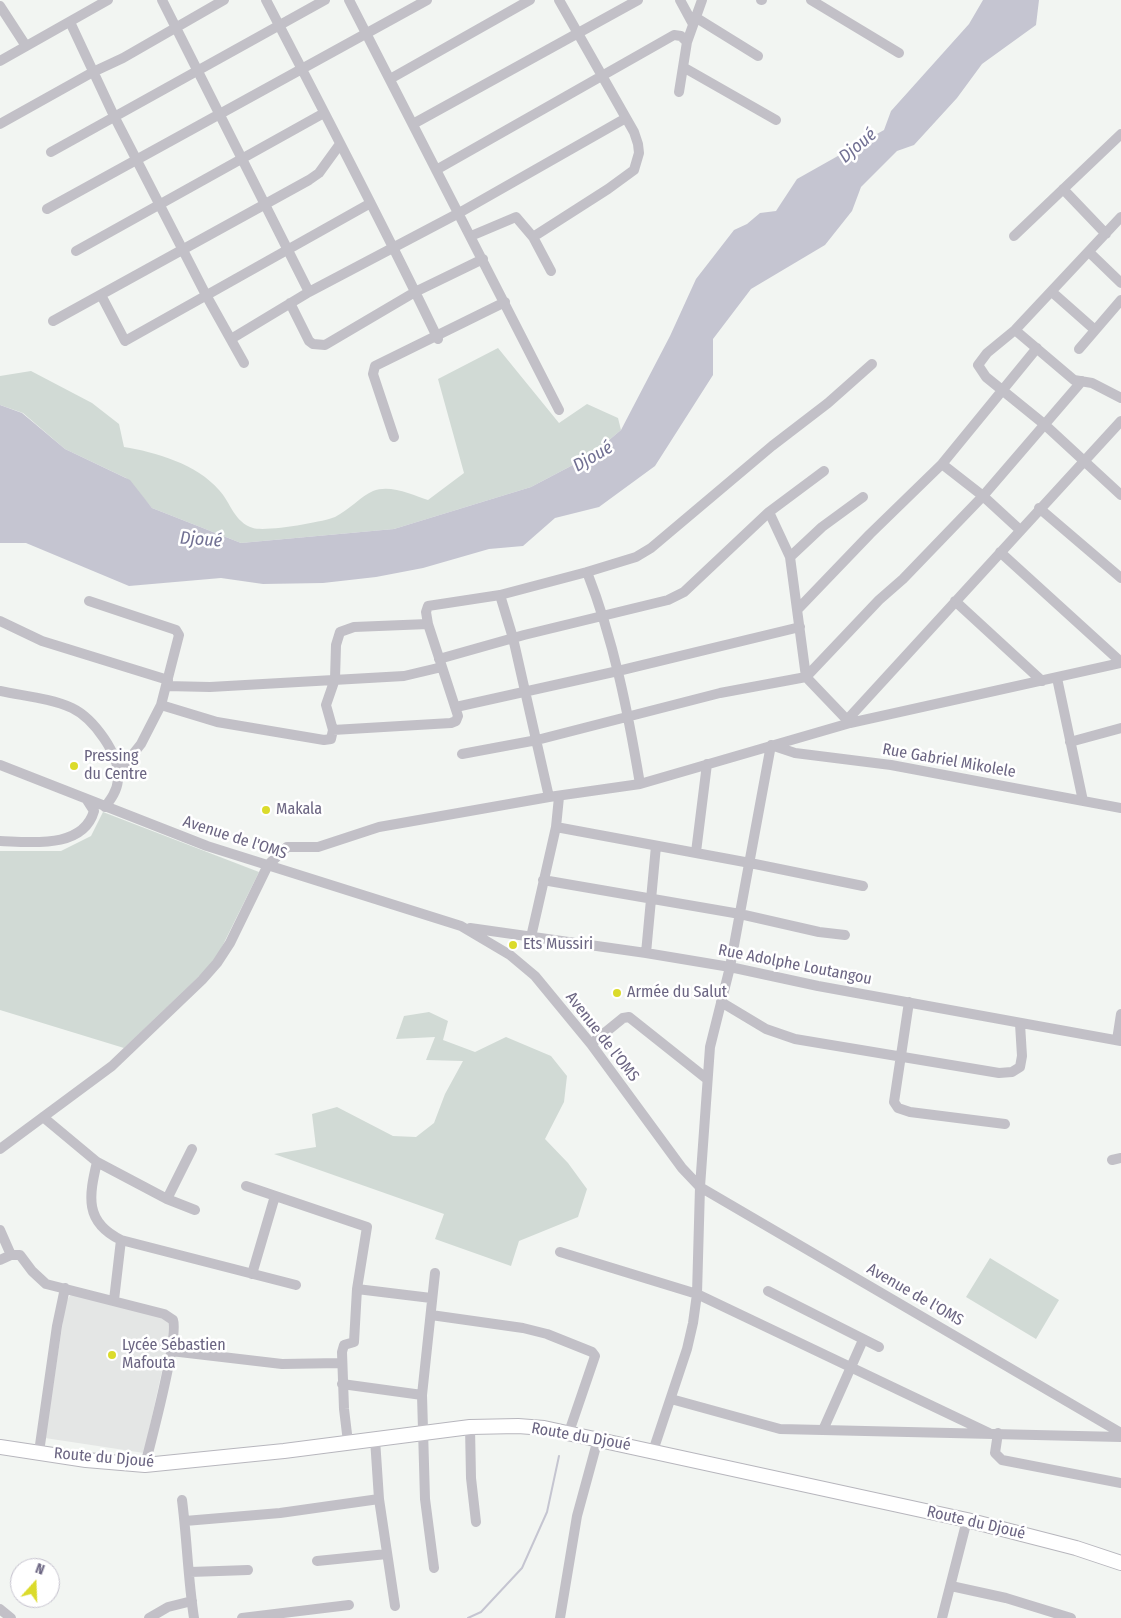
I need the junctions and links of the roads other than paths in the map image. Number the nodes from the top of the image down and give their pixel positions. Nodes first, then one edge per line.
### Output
1 (108, 0) edge
2 (162, 0) edge
3 (224, 0) edge
4 (266, 0) edge
5 (324, 0) edge
6 (349, 0) edge
7 (427, 0) edge
8 (530, 0) edge
9 (559, 0) edge
10 (638, 0) edge
11 (680, 0) edge
12 (702, 0) edge
13 (811, 0) edge
14 (0, 6) edge
15 (694, 21) junction
16 (70, 22) junction
17 (279, 25) junction
18 (175, 27) junction
19 (366, 33) junction
20 (576, 34) junction
21 (688, 42) junction
22 (26, 46) junction
23 (899, 53) dead end
24 (758, 56) dead end
25 (0, 62) edge
26 (683, 68) junction
27 (302, 69) junction
28 (93, 72) junction
29 (197, 72) junction
30 (600, 76) junction
31 (390, 79) junction
32 (679, 92) dead end
33 (324, 113) junction
34 (114, 116) junction
35 (219, 116) junction
36 (626, 118) junction
37 (776, 120) dead end
38 (0, 124) edge
39 (413, 124) junction
40 (1121, 134) edge
41 (340, 144) junction
42 (50, 152) dead end
43 (241, 159) junction
44 (138, 160) junction
45 (436, 170) junction
46 (1063, 189) junction
47 (266, 203) junction
48 (161, 204) junction
49 (370, 204) junction
50 (46, 209) dead end
51 (460, 213) junction
52 (1121, 217) edge
53 (1106, 234) junction
54 (471, 236) junction
55 (1014, 236) dead end
56 (533, 238) junction
57 (183, 248) junction
58 (287, 248) junction
59 (393, 248) junction
60 (76, 251) dead end
61 (1089, 252) junction
62 (483, 259) junction
63 (551, 271) dead end
64 (1121, 282) edge
65 (310, 292) junction
66 (415, 292) junction
67 (1052, 292) junction
68 (101, 295) junction
69 (206, 295) junction
70 (1121, 300) edge
71 (505, 302) junction
72 (290, 304) junction
73 (53, 321) dead end
74 (1015, 330) junction
75 (1095, 330) junction
76 (437, 338) junction
77 (231, 339) junction
78 (1037, 348) junction
79 (1079, 349) dead end
80 (244, 363) dead end
81 (872, 364) dead end
82 (1082, 382) junction
83 (1003, 390) junction
84 (1121, 398) edge
85 (560, 410) dead end
86 (1121, 421) edge
87 (1044, 424) junction
88 (394, 437) dead end
89 (1083, 462) junction
90 (942, 464) junction
91 (824, 472) dead end
92 (1121, 495) edge
93 (983, 496) junction
94 (863, 497) dead end
95 (1039, 508) junction
96 (769, 512) junction
97 (1020, 530) junction
98 (1000, 552) junction
99 (790, 557) junction
100 (587, 572) junction
101 (1121, 578) edge
102 (500, 595) junction
103 (89, 601) dead end
104 (955, 601) junction
105 (798, 609) junction
106 (603, 617) junction
107 (0, 621) edge
108 (428, 624) junction
109 (800, 627) junction
110 (514, 638) junction
111 (1121, 662) edge
112 (440, 663) junction
113 (618, 671) junction
114 (806, 677) junction
115 (1057, 678) junction
116 (335, 679) junction
117 (1042, 681) junction
118 (167, 683) junction
119 (0, 691) edge
120 (526, 692) junction
121 (161, 705) junction
122 (456, 708) junction
123 (629, 715) junction
124 (848, 722) junction
125 (1121, 728) edge
126 (333, 730) junction
127 (537, 740) junction
128 (1070, 742) junction
129 (771, 745) junction
130 (462, 754) dead end
131 (708, 764) junction
132 (0, 765) edge
133 (118, 773) junction
134 (640, 784) junction
135 (554, 797) junction
136 (87, 800) junction
137 (1083, 801) junction
138 (105, 807) junction
139 (1121, 808) edge
140 (556, 827) junction
141 (0, 841) edge
142 (656, 846) junction
143 (696, 852) junction
144 (750, 862) junction
145 (268, 864) junction
146 (543, 880) junction
147 (863, 886) dead end
148 (650, 899) junction
149 (740, 914) junction
150 (462, 926) junction
151 (845, 935) dead end
152 (531, 937) junction
153 (646, 952) junction
154 (730, 967) junction
155 (721, 1002) junction
156 (909, 1002) junction
157 (1121, 1014) edge
158 (1020, 1024) junction
159 (1119, 1040) edge
160 (591, 1044) junction
161 (900, 1057) junction
162 (707, 1079) junction
163 (43, 1116) junction
164 (1005, 1124) dead end
165 (0, 1149) edge
166 (192, 1149) dead end
167 (97, 1162) junction
168 (246, 1186) dead end
169 (700, 1187) junction
170 (275, 1196) junction
171 (167, 1199) junction
172 (195, 1210) dead end
173 (0, 1230) edge
174 (121, 1240) junction
175 (560, 1252) dead end
176 (11, 1255) junction
177 (0, 1260) edge
178 (434, 1272) dead end
179 (252, 1274) junction
180 (296, 1285) dead end
181 (64, 1288) junction
182 (357, 1289) junction
183 (768, 1291) dead end
184 (697, 1294) junction
185 (431, 1298) junction
186 (114, 1300) junction
187 (431, 1315) junction
188 (863, 1340) junction
189 (879, 1347) dead end
190 (171, 1351) junction
191 (341, 1363) junction
192 (851, 1366) junction
193 (342, 1384) junction
194 (422, 1395) junction
195 (671, 1398) junction
196 (470, 1428) junction
197 (823, 1430) junction
198 (569, 1432) junction
199 (423, 1433) junction
200 (993, 1433) junction
201 (1121, 1433) edge
202 (1121, 1437) edge
203 (375, 1439) junction
204 (598, 1439) junction
205 (348, 1442) junction
206 (0, 1447) edge
207 (653, 1451) junction
208 (39, 1452) junction
209 (145, 1465) junction
210 (1121, 1483) edge
211 (380, 1499) junction
212 (182, 1500) dead end
213 (967, 1520) junction
214 (185, 1521) junction
215 (476, 1522) dead end
216 (387, 1554) junction
217 (317, 1561) dead end
218 (1121, 1563) edge
219 (434, 1568) dead end
220 (248, 1570) dead end
221 (190, 1572) junction
222 (951, 1586) junction
223 (192, 1601) junction
224 (349, 1605) dead end
225 (395, 1606) dead end
226 (0, 1609) edge
227 (262, 1617) edge
228 (11, 1618) edge
229 (149, 1618) edge
230 (194, 1618) edge
231 (242, 1618) edge
232 (560, 1618) edge
233 (942, 1618) edge
234 (1071, 1618) edge

1 - 16 street
2 - 18 street
3 - 18 street
4 - 17 street
5 - 17 street
6 - 19 street
7 - 19 street
8 - 31 street
9 - 20 street
10 - 20 street
11 - 15 street
12 - 15 street
13 - 23 street
14 - 22 street
15 - 21 street
15 - 24 street
16 - 22 street
16 - 28 street
17 - 27 street
17 - 29 street
18 - 28 street
18 - 29 street
19 - 27 street
19 - 31 street
20 - 30 street
20 - 39 street
21 - 26 street
21 - 30 street
22 - 25 street
26 - 32 street
26 - 37 street
27 - 33 street
27 - 35 street
28 - 34 street
28 - 38 street
29 - 34 street
29 - 35 street
30 - 36 street
30 - 45 street
31 - 39 street
33 - 41 street
33 - 43 street
34 - 42 street
34 - 44 street
35 - 43 street
35 - 44 street
36 - 51 street
36 - 56 street
39 - 45 street
40 - 46 street
41 - 47 street
41 - 49 street
43 - 47 street
43 - 48 street
44 - 48 street
44 - 50 street
45 - 51 street
46 - 53 street
46 - 55 street
47 - 57 street
47 - 58 street
48 - 57 street
48 - 60 street
49 - 58 street
49 - 59 street
51 - 54 street
51 - 59 street
52 - 53 street
53 - 61 street
54 - 56 street
54 - 62 street
56 - 63 street
57 - 68 street
57 - 69 street
58 - 65 street
58 - 69 street
59 - 65 street
59 - 66 street
61 - 64 street
61 - 67 street
62 - 66 street
62 - 71 street
65 - 72 street
66 - 72 street
66 - 76 street
67 - 74 street
67 - 75 street
68 - 69 street
68 - 73 street
69 - 77 street
70 - 75 street
71 - 76 street
71 - 85 street
72 - 77 street
74 - 78 street
74 - 83 street
75 - 79 street
76 - 88 street
77 - 80 street
78 - 82 street
78 - 83 street
81 - 100 street
82 - 84 street
82 - 87 street
83 - 87 street
83 - 90 street
86 - 89 street
87 - 89 street
87 - 93 street
89 - 92 street
89 - 95 street
90 - 93 street
90 - 105 street
91 - 96 street
93 - 97 street
93 - 114 street
94 - 99 street
95 - 97 street
95 - 101 street
96 - 99 street
96 - 106 street
97 - 98 street
98 - 104 street
98 - 111 street
99 - 105 street
100 - 102 street
100 - 106 street
102 - 108 street
102 - 110 street
103 - 118 street
104 - 117 street
104 - 124 street
105 - 109 street
106 - 110 street
106 - 113 street
107 - 118 street
108 - 112 street
108 - 116 street
109 - 113 street
109 - 114 street
110 - 112 street
110 - 120 street
111 - 115 street
112 - 116 street
112 - 122 street
113 - 120 street
113 - 123 street
114 - 123 street
114 - 124 street
115 - 117 street
115 - 128 street
116 - 118 street
116 - 126 street
117 - 124 street
118 - 121 street
119 - 133 street
120 - 122 street
120 - 127 street
121 - 126 street
121 - 133 street
122 - 126 street
123 - 127 street
123 - 134 street
124 - 129 street
125 - 128 street
127 - 130 street
127 - 135 street
128 - 137 street
129 - 131 street
129 - 137 street, Rue Gabriel Mikolele
129 - 144 street
131 - 134 street
131 - 143 street
132 - 136 street, Avenue de l'OMS
133 - 138 street
134 - 135 street
135 - 140 street
135 - 145 street
136 - 138 street, Avenue de l'OMS
136 - 141 street
137 - 139 street, Rue Gabriel Mikolele
138 - 145 street, Avenue de l'OMS
140 - 142 street
140 - 146 street
142 - 143 street
142 - 148 street
143 - 144 street
144 - 147 street
144 - 149 street
145 - 150 street, Avenue de l'OMS
145 - 163 street
146 - 148 street
146 - 152 street
148 - 149 street
148 - 153 street
149 - 151 street
149 - 154 street
150 - 152 street, Rue Adolphe Loutangou
150 - 160 street, Avenue de l'OMS
152 - 153 street, Rue Adolphe Loutangou
153 - 154 street, Rue Adolphe Loutangou
154 - 155 street
154 - 156 street, Rue Adolphe Loutangou
155 - 161 street
155 - 162 street
156 - 158 street, Rue Adolphe Loutangou
156 - 161 street
157 - 159 street
158 - 159 street, Rue Adolphe Loutangou
158 - 161 street
160 - 162 street
160 - 169 street, Avenue de l'OMS
161 - 164 street
162 - 169 street
163 - 165 street
163 - 167 street
166 - 171 street
167 - 171 street
167 - 174 street
168 - 170 street
169 - 184 street
169 - 201 street, Avenue de l'OMS
170 - 179 street
170 - 182 street
171 - 172 street
173 - 176 street
174 - 179 street
174 - 186 street
175 - 184 street
176 - 177 street
176 - 181 street
178 - 185 street
179 - 180 street
181 - 186 street
181 - 208 street
182 - 185 street
182 - 191 street
183 - 188 street
184 - 192 street
184 - 195 street
185 - 187 street
186 - 190 street
187 - 194 street
187 - 198 street
188 - 189 street
188 - 192 street
190 - 191 street
190 - 209 street
191 - 193 street
192 - 197 street
192 - 200 street
193 - 194 street
193 - 205 street
194 - 199 street
195 - 197 street
195 - 207 street
196 - 198 main road, Route du Djoué
196 - 199 main road, Route du Djoué
196 - 215 street
197 - 200 street
198 - 204 main road, Route du Djoué
199 - 203 main road, Route du Djoué
199 - 219 street
200 - 202 street
200 - 210 street
203 - 205 main road, Route du Djoué
203 - 211 street
204 - 207 main road, Route du Djoué
204 - 232 street
205 - 209 main road, Route du Djoué
206 - 208 main road, Route du Djoué
207 - 213 main road, Route du Djoué
208 - 209 main road, Route du Djoué
211 - 214 street
211 - 216 street
212 - 214 street
213 - 218 main road, Route du Djoué
213 - 222 street
214 - 221 street
216 - 217 street
216 - 225 street
220 - 221 street
221 - 223 street
222 - 233 street
222 - 234 street
223 - 229 street
223 - 230 street
224 - 227 street
226 - 228 street
227 - 231 street

